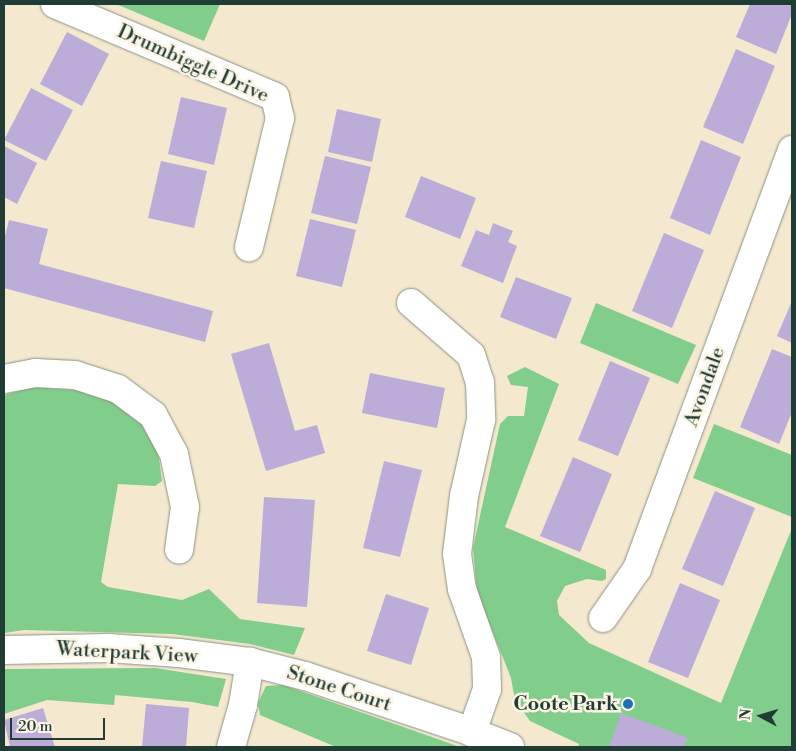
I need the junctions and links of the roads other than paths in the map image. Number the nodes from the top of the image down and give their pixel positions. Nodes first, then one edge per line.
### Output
1 (55, 4) edge
2 (792, 150) edge
3 (249, 247) dead end
4 (411, 303) dead end
5 (4, 379) edge
6 (179, 550) dead end
7 (603, 618) dead end
8 (4, 650) edge
9 (250, 662) junction
10 (472, 732) junction
11 (231, 747) edge
12 (510, 747) edge

1 - 3 street, Drumbiggle Drive
2 - 7 street, Avondale
4 - 10 street
5 - 6 street
8 - 9 street, Waterpark View
9 - 10 street, Stone Court
9 - 11 street
10 - 12 street, Stone Court

